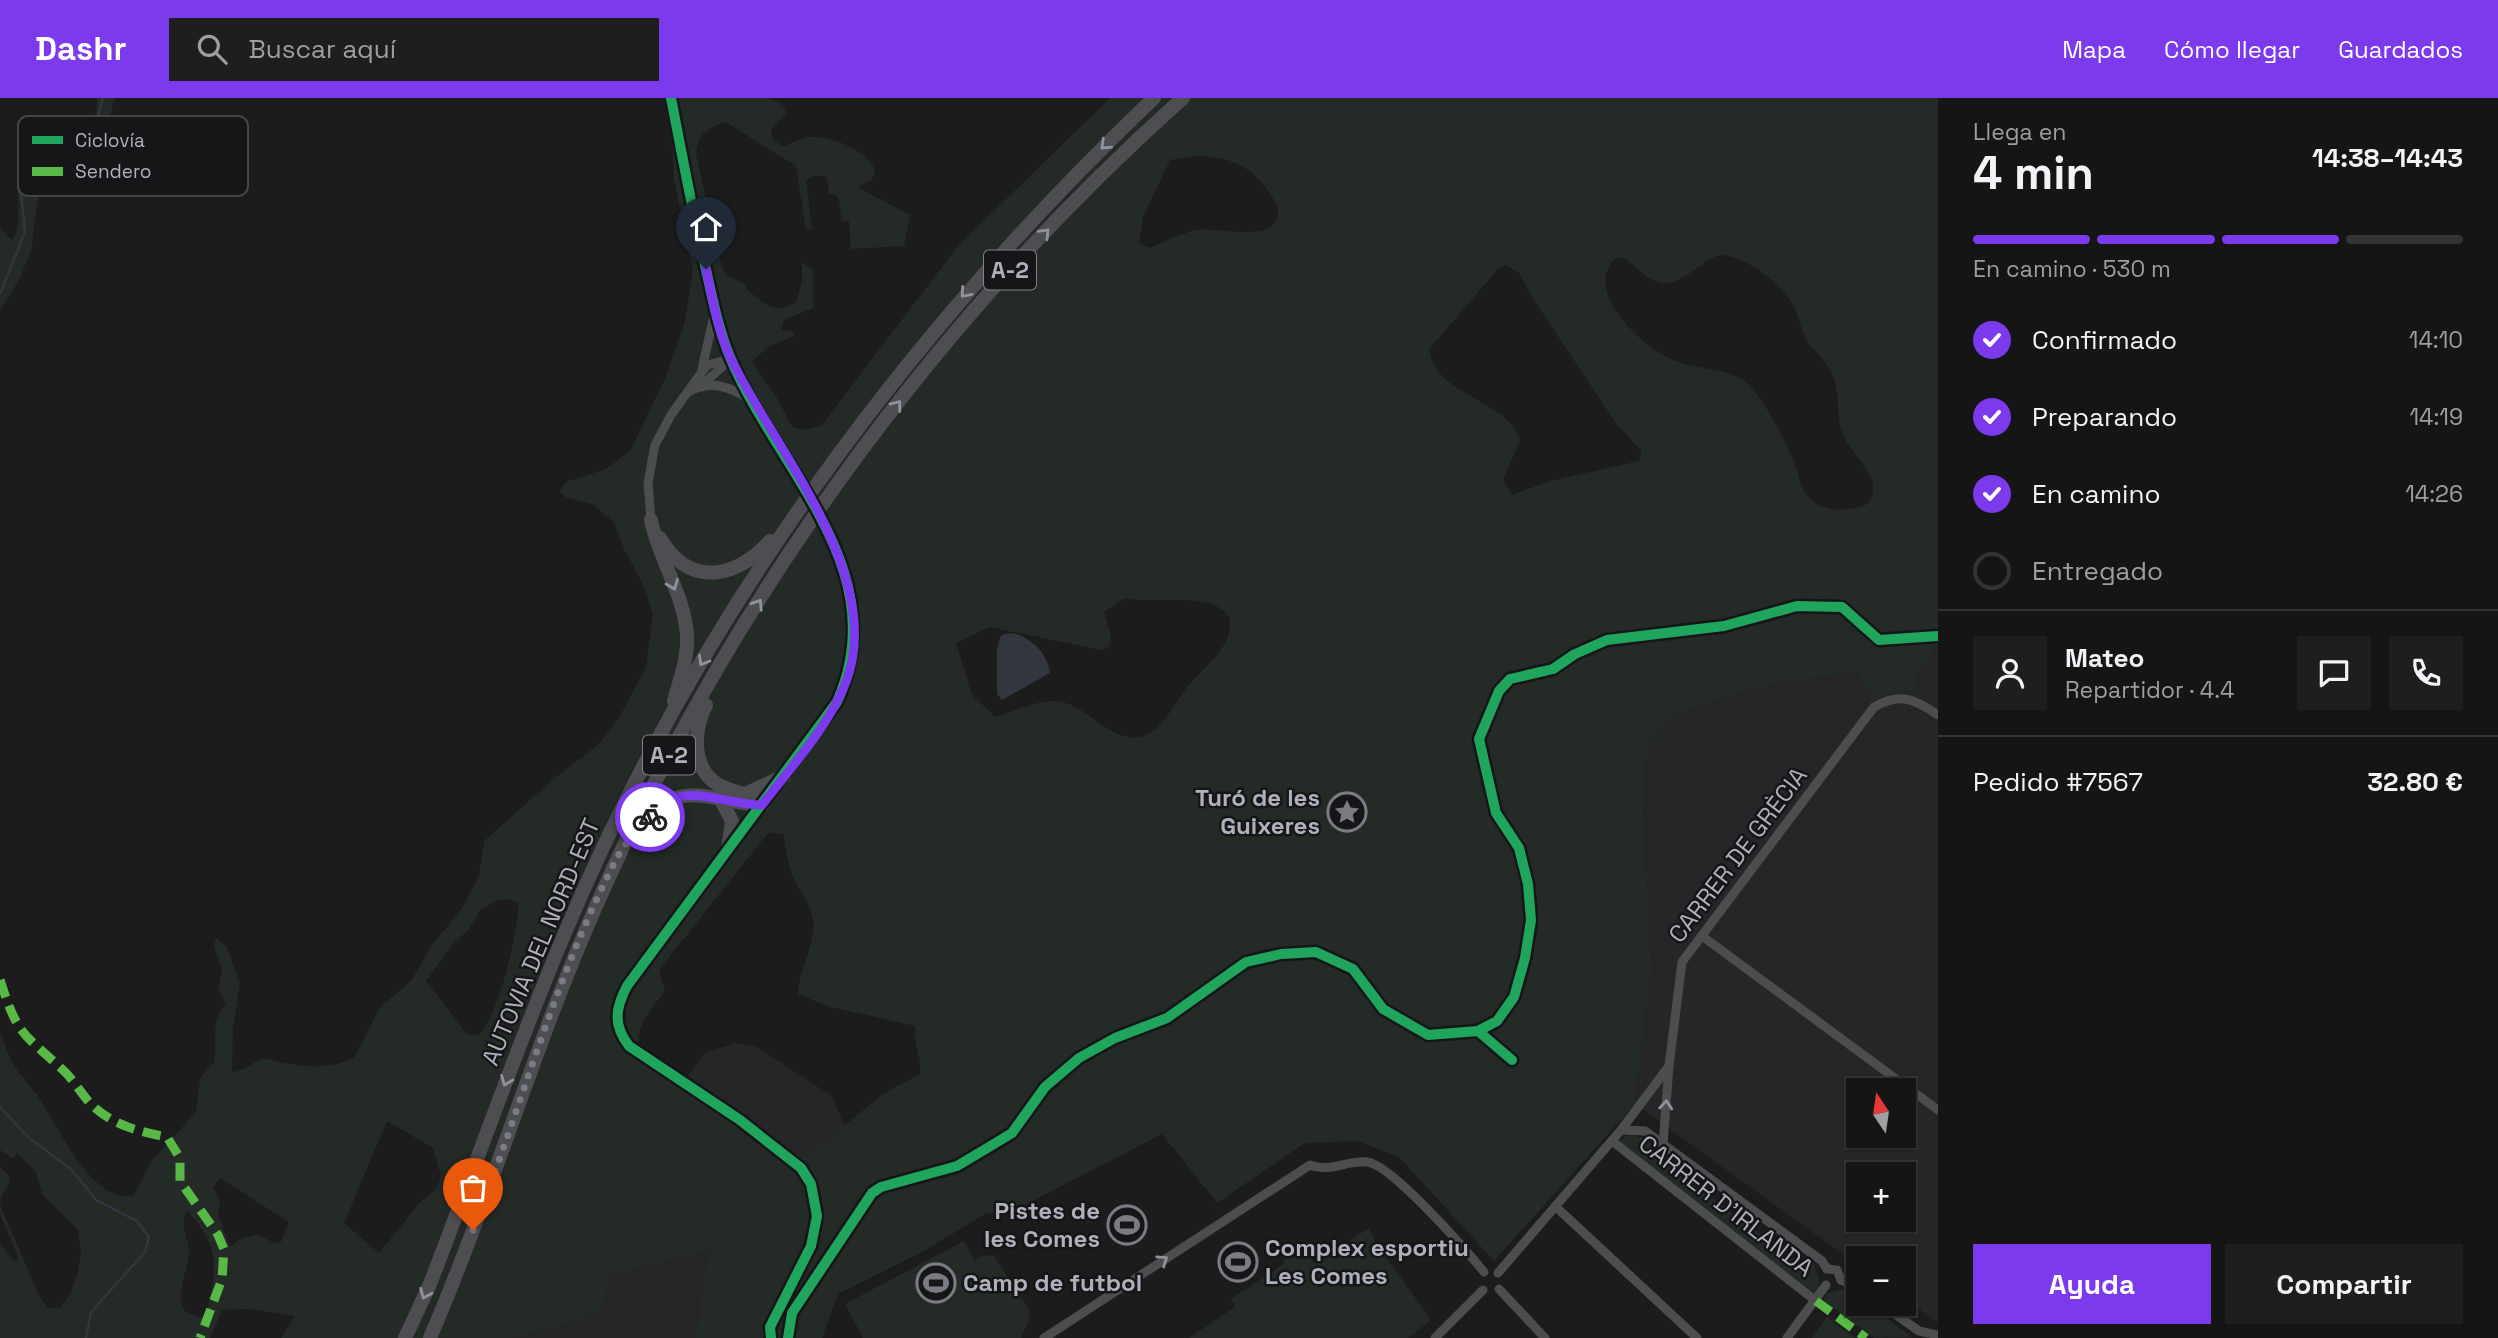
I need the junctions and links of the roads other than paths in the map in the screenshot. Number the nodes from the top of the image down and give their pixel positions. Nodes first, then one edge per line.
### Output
1 (671, 98) edge
2 (1154, 98) edge
3 (1183, 98) edge
4 (715, 309) junction
5 (731, 359) junction
6 (702, 370) junction
7 (702, 385) junction
8 (689, 392) junction
9 (753, 401) junction
10 (651, 520) junction
11 (791, 521) junction
12 (721, 662) junction
13 (1938, 715) edge
14 (668, 721) junction
15 (784, 776) junction
16 (747, 793) junction
17 (720, 800) junction
18 (762, 805) junction
19 (728, 849) junction
20 (621, 851) junction
21 (1702, 936) junction
22 (1669, 1066) junction
23 (1938, 1110) edge
24 (1621, 1130) junction
25 (1612, 1141) junction
26 (1663, 1144) junction
27 (1555, 1206) junction
28 (1828, 1269) junction
29 (1485, 1272) junction
30 (1498, 1273) junction
31 (1841, 1280) junction
32 (1846, 1282) edge
33 (1826, 1285) junction
34 (1499, 1289) junction
35 (1483, 1290) junction
36 (1816, 1301) junction
37 (1897, 1316) edge
38 (1921, 1334) edge
39 (1938, 1337) edge
40 (405, 1338) edge
41 (430, 1338) edge
42 (771, 1338) edge
43 (1044, 1338) edge
44 (1435, 1338) edge
45 (1545, 1338) edge
46 (1698, 1338) edge
47 (1787, 1338) edge

1 - 4 street
2 -> 11 highway, AUTOVIA DEL NORD-EST / A-2
12 -> 3 highway, AUTOVIA DEL NORD-EST / A-2
4 - 5 street
4 - 6 street
5 - 6 street
5 - 7 street
5 - 9 street
6 - 8 street
7 - 8 street
7 - 9 street
8 - 10 street
9 - 15 street, bridge
10 - 11 highway
10 -> 14 highway
11 -> 14 highway, AUTOVIA DEL NORD-EST / A-2
12 - 16 highway
12 - 20 highway, AUTOVIA DEL NORD-EST / A-2
13 - 21 street, CARRER DE GRÈCIA
14 -> 40 highway, AUTOVIA DEL NORD-EST / A-2
15 - 16 highway
15 - 18 street
16 - 18 highway
17 - 18 highway
17 - 19 highway
17 - 20 highway
18 - 19 street
19 - 42 street
20 - 41 highway, AUTOVIA DEL NORD-EST / A-2
21 - 22 street, CARRER DE GRÈCIA
21 - 23 street
22 - 24 street, CARRER DE GRÈCIA
26 -> 22 street, CARRER DE GRÈCIA
24 - 25 street, CARRER DE GRÈCIA
24 - 26 street, CARRER D'IRLANDA
25 - 27 street, CARRER DE GRÈCIA
25 - 36 street, CARRER D'IRLANDA
26 - 28 street, CARRER D'IRLANDA
27 - 30 street, CARRER DE GRÈCIA
27 - 46 street
28 - 31 street
28 - 33 street
29 - 30 street
29 - 35 street
43 -> 29 street
30 - 34 street
31 - 32 street, CARRER D'IRLANDA
31 - 33 street
33 - 36 street
34 - 35 street
34 - 45 street
35 - 44 street
36 - 47 street
37 - 38 street
38 - 39 street

